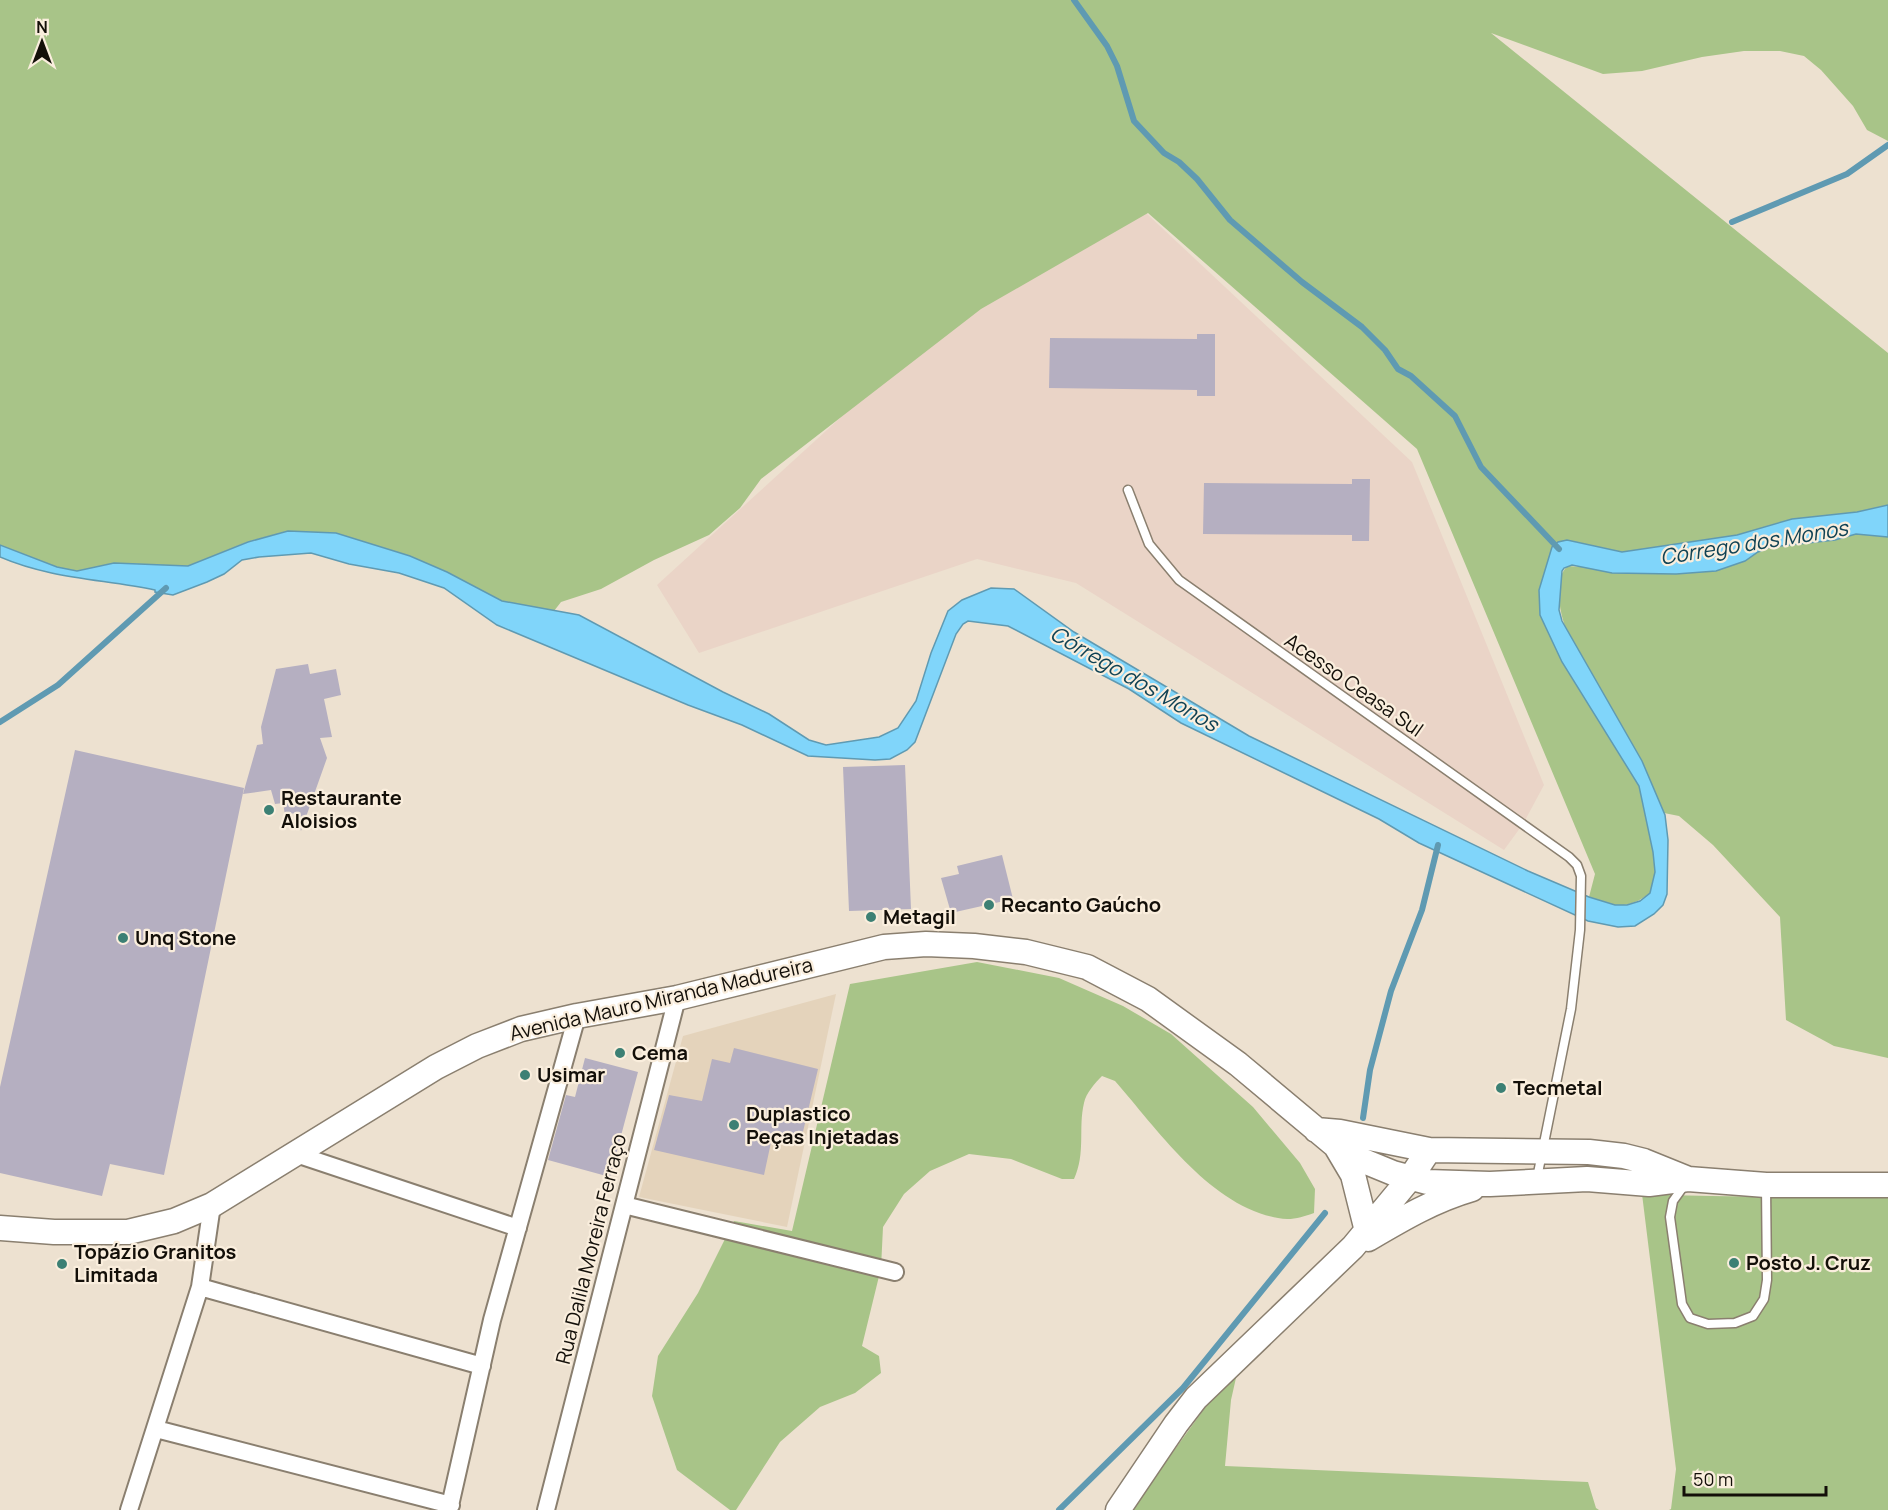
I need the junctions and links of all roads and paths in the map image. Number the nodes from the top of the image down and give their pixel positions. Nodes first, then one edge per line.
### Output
1 (1128, 490) dead end
2 (677, 998) junction
3 (577, 1016) junction
4 (1316, 1130) junction
5 (1336, 1146) junction
6 (1429, 1150) junction
7 (1544, 1151) junction
8 (296, 1154) junction
9 (1411, 1177) junction
10 (1688, 1179) junction
11 (1537, 1182) junction
12 (1490, 1184) junction
13 (1767, 1185) junction
14 (1888, 1185) edge
15 (212, 1205) junction
16 (624, 1205) junction
17 (0, 1228) edge
18 (518, 1228) junction
19 (1360, 1239) junction
20 (895, 1272) dead end
21 (200, 1287) junction
22 (482, 1366) junction
23 (156, 1429) junction
24 (450, 1508) edge
25 (129, 1510) edge
26 (546, 1510) edge
27 (1118, 1510) edge

1 - 7 lane, Acesso Ceasa Sul
2 - 3 main road, Avenida Mauro Miranda Madureira
2 - 4 main road, Avenida Mauro Miranda Madureira
2 - 16 street, Rua Dalila Moreira Ferraço
3 - 8 main road, Avenida Mauro Miranda Madureira
3 - 18 street
4 - 5 main road, Avenida Mauro Miranda Madureira
4 - 6 main road, Avenida Mauro Miranda Madureira
5 - 9 main road, Avenida Mauro Miranda Madureira
5 - 19 main road
6 - 7 main road, Avenida Mauro Miranda Madureira
6 - 9 main road
7 - 10 main road, Avenida Mauro Miranda Madureira
7 - 11 lane
8 - 15 main road, Avenida Mauro Miranda Madureira
8 - 18 street
9 - 12 main road, Avenida Mauro Miranda Madureira
9 - 19 main road
10 - 11 main road, Avenida Mauro Miranda Madureira
10 - 13 main road, Avenida Mauro Miranda Madureira
10 - 13 lane
11 - 12 main road, Avenida Mauro Miranda Madureira
12 - 19 main road
13 - 14 main road, Avenida Mauro Miranda Madureira
15 - 17 main road, Avenida Mauro Miranda Madureira
15 - 21 street
16 - 20 street
16 - 26 street, Rua Dalila Moreira Ferraço
18 - 22 street
19 - 27 main road
21 - 22 street
21 - 23 street
22 - 24 street
23 - 24 street
23 - 25 street

